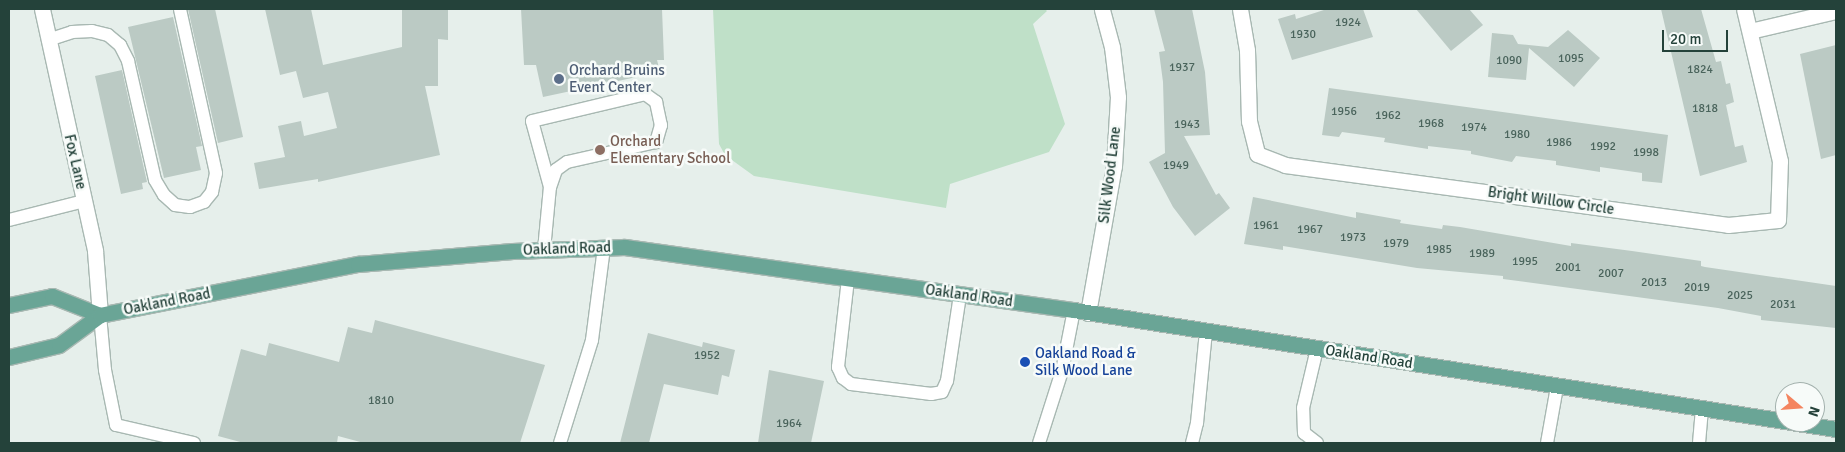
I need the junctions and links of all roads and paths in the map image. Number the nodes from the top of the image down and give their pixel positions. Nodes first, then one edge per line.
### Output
1 (180, 9) edge
2 (1102, 9) edge
3 (1240, 9) edge
4 (1744, 9) edge
5 (45, 10) edge
6 (1836, 11) edge
7 (1750, 32) junction
8 (48, 40) junction
9 (550, 187) junction
10 (84, 201) junction
11 (9, 220) edge
12 (604, 248) junction
13 (544, 250) junction
14 (848, 279) junction
15 (960, 295) junction
16 (9, 305) edge
17 (1081, 312) junction
18 (100, 316) junction
19 (1206, 331) junction
20 (1317, 349) junction
21 (9, 357) edge
22 (1557, 386) junction
23 (1702, 410) junction
24 (1836, 429) edge
25 (194, 443) edge
26 (560, 443) edge
27 (1039, 443) edge
28 (1192, 443) edge
29 (1317, 443) edge
30 (1546, 443) edge
31 (1700, 443) edge

1 - 8 lane
2 - 17 street, Silk Wood Lane
3 - 7 street, Bright Willow Circle
4 - 7 street, Bright Willow Circle
5 - 8 street, Fox Lane
6 - 7 street
8 - 10 street, Fox Lane
9 - 9 lane
9 - 13 lane
10 - 11 lane
10 - 18 street, Fox Lane
12 - 13 main road, Oakland Road
12 - 14 main road, Oakland Road
12 - 26 lane
13 - 18 main road, Oakland Road
14 - 15 main road, Oakland Road
14 - 15 lane
15 - 17 main road, Oakland Road
16 - 18 main road
17 - 19 main road, Oakland Road
17 - 27 lane
18 - 21 main road, Oakland Road
18 - 25 lane
19 - 20 main road, Oakland Road
19 - 28 lane
20 - 22 main road, Oakland Road
20 - 29 lane
22 - 23 main road, Oakland Road
22 - 30 lane
23 - 24 main road, Oakland Road
23 - 31 lane

